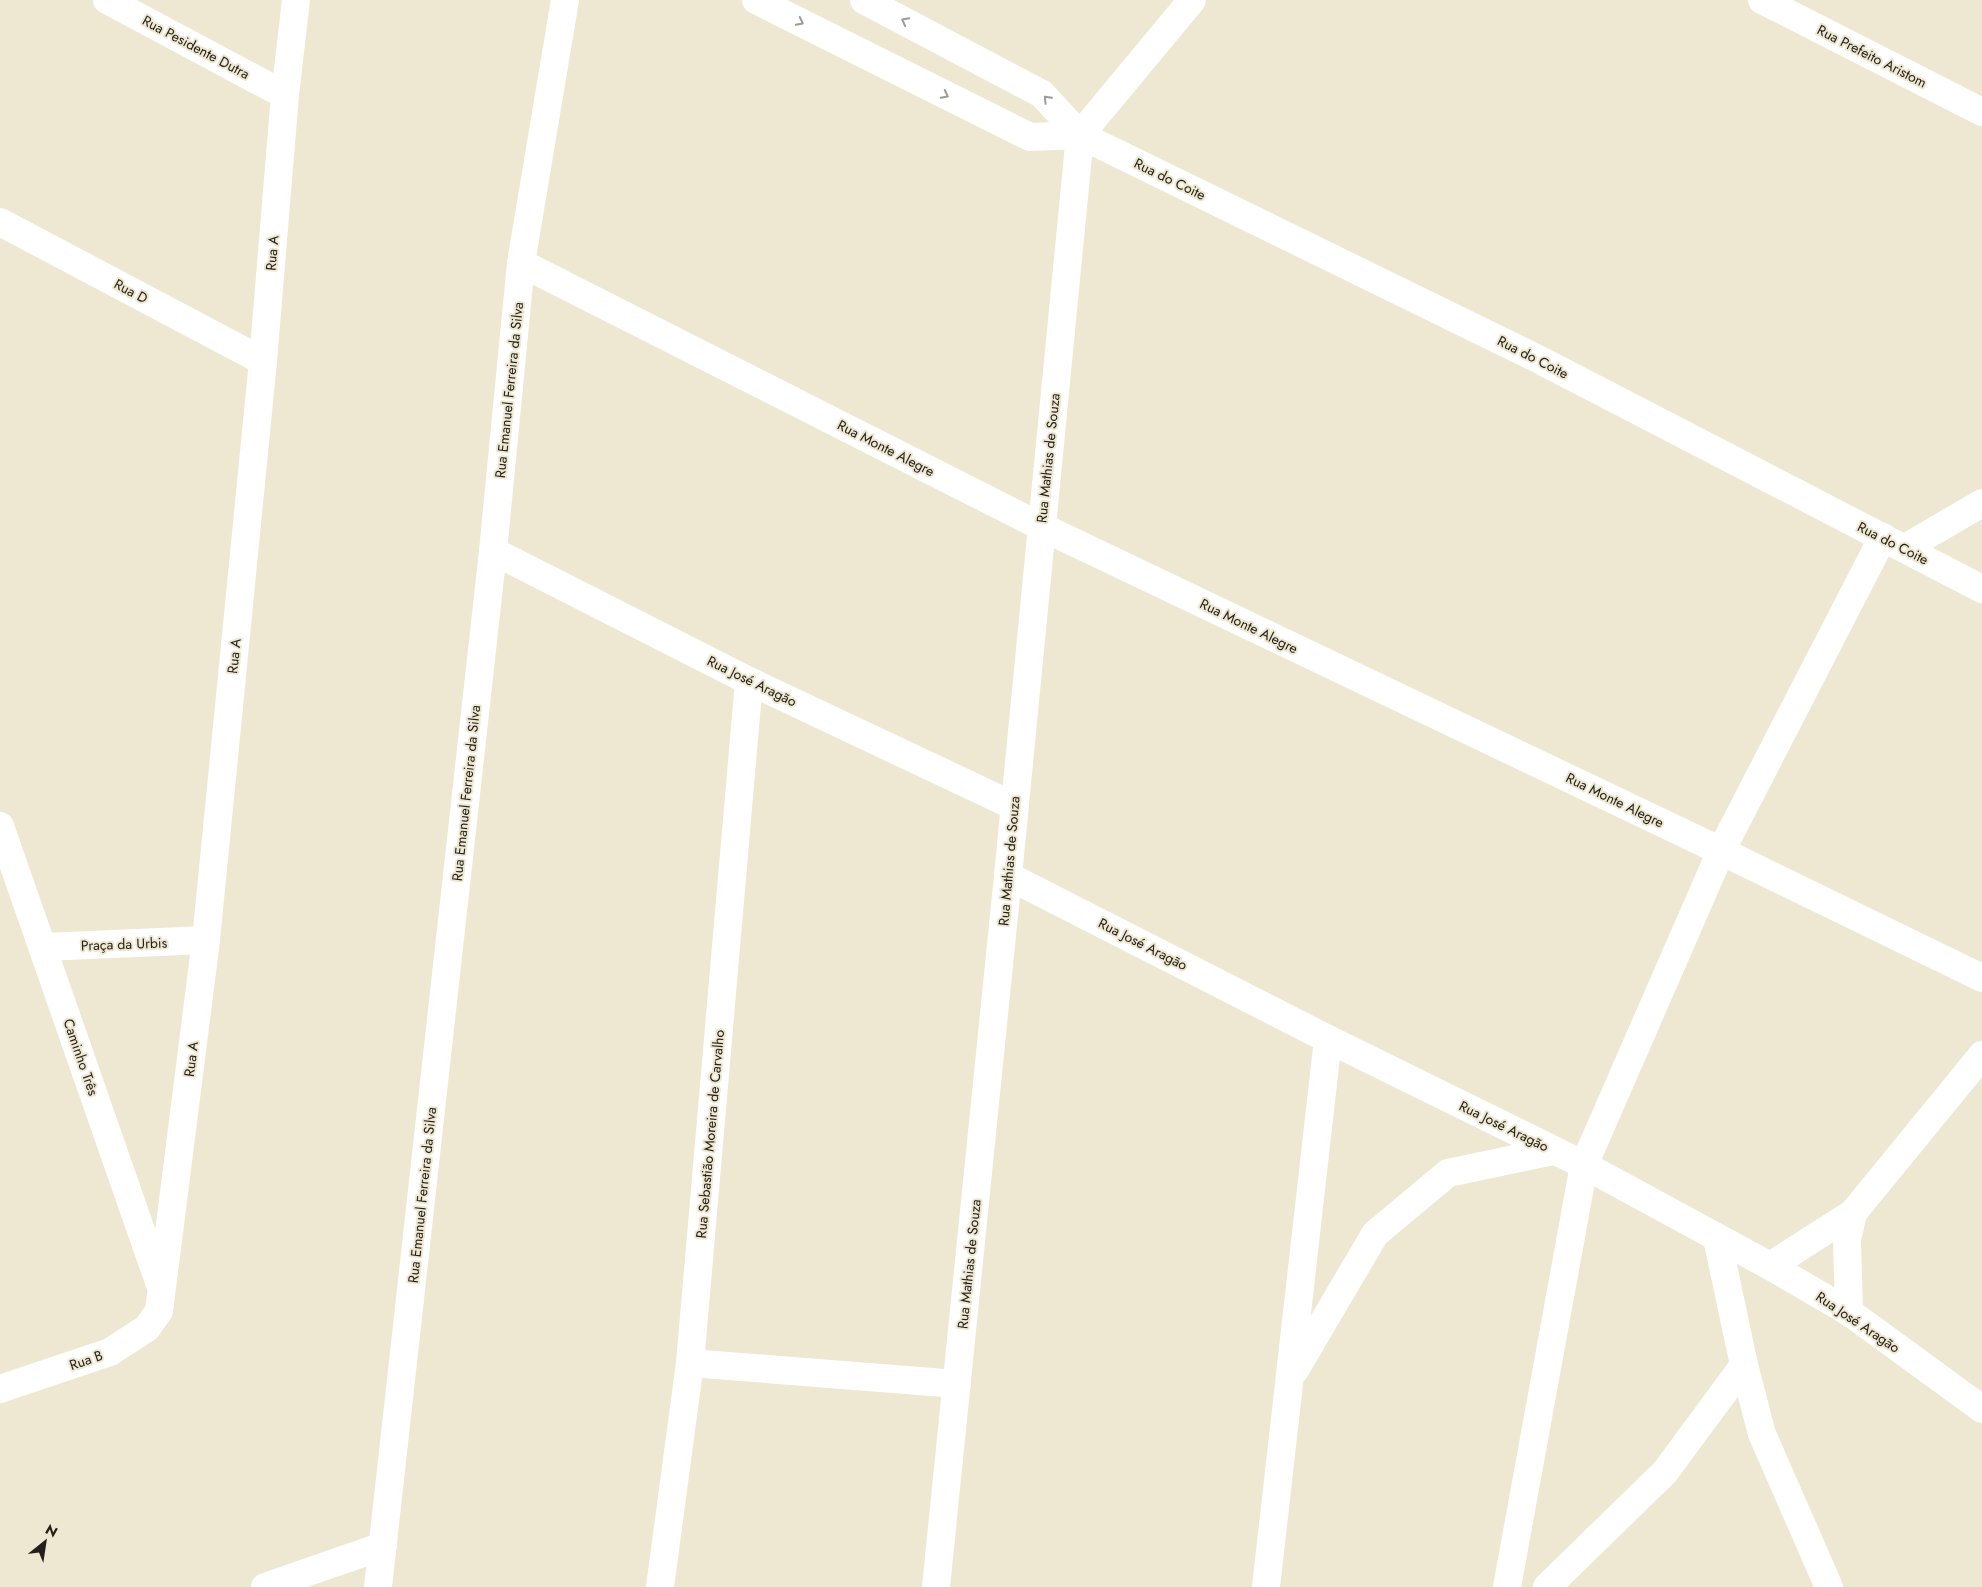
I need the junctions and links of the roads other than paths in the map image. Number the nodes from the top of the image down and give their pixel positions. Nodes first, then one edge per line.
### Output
1 (107, 0) edge
2 (296, 0) edge
3 (565, 0) edge
4 (756, 0) edge
5 (864, 0) edge
6 (1192, 0) edge
7 (1762, 0) edge
8 (285, 95) junction
9 (1982, 112) edge
10 (1080, 135) junction
11 (0, 222) edge
12 (521, 264) junction
13 (263, 361) junction
14 (1982, 503) edge
15 (1042, 527) junction
16 (1894, 543) junction
17 (493, 551) junction
18 (1982, 589) edge
19 (749, 681) junction
20 (1014, 806) junction
21 (0, 826) edge
22 (1721, 851) junction
23 (1008, 876) junction
24 (206, 940) junction
25 (42, 947) junction
26 (1982, 978) edge
27 (1328, 1039) junction
28 (1982, 1055) edge
29 (1554, 1151) junction
30 (1584, 1165) junction
31 (1853, 1213) junction
32 (1717, 1238) junction
33 (1770, 1266) junction
34 (160, 1300) junction
35 (1849, 1312) junction
36 (690, 1364) junction
37 (1744, 1365) junction
38 (1290, 1379) junction
39 (957, 1384) junction
40 (0, 1389) edge
41 (1982, 1409) edge
42 (383, 1546) junction
43 (265, 1587) edge
44 (378, 1587) edge
45 (660, 1587) edge
46 (936, 1587) edge
47 (1266, 1587) edge
48 (1507, 1587) edge
49 (1547, 1587) edge
50 (1829, 1587) edge

1 - 8 street, Rua Pesidente Dutra
2 - 8 street, Rua A
3 - 12 street, Rua Emanuel Ferreira da Silva
4 -> 10 street, Rua do Coite
10 -> 5 street, Rua do Coite
6 - 10 street
7 - 9 street, Rua Prefeito Aristom
8 - 13 street, Rua A
10 - 15 street, Rua Mathias de Souza
10 - 16 street, Rua do Coite
11 - 13 street, Rua D
12 - 15 street, Rua Monte Alegre
12 - 17 street, Rua Emanuel Ferreira da Silva
13 - 24 street, Rua A
14 - 16 street
15 - 20 street, Rua Mathias de Souza
15 - 22 street, Rua Monte Alegre
16 - 18 street, Rua do Coite
16 - 22 street
17 - 19 street, Rua José Aragão
17 - 42 street, Rua Emanuel Ferreira da Silva
19 - 20 street, Rua José Aragão
19 - 36 street, Rua Sebastião Moreira de Carvalho
20 - 23 street, Rua Mathias de Souza
21 - 25 street, Caminho Três
22 - 26 street, Rua Monte Alegre
22 - 30 street
23 - 27 street, Rua José Aragão
23 - 39 street, Rua Mathias de Souza
24 - 25 street, Praça da Urbis
24 - 34 street, Rua A
25 - 34 street, Caminho Três
27 - 29 street, Rua José Aragão
27 - 38 street
28 - 31 street
29 - 30 street, Rua José Aragão
29 - 38 street
30 - 32 street, Rua José Aragão
30 - 48 street
31 - 33 street
31 - 35 street
32 - 33 street, Rua José Aragão
32 - 37 street
33 - 35 street, Rua José Aragão
34 - 40 street, Rua B
35 - 41 street, Rua José Aragão
36 - 39 street
36 - 45 street, Rua Sebastião Moreira de Carvalho
37 - 49 street
37 - 50 street
38 - 47 street
39 - 46 street, Rua Mathias de Souza
42 - 43 street
42 - 44 street, Rua Emanuel Ferreira da Silva

